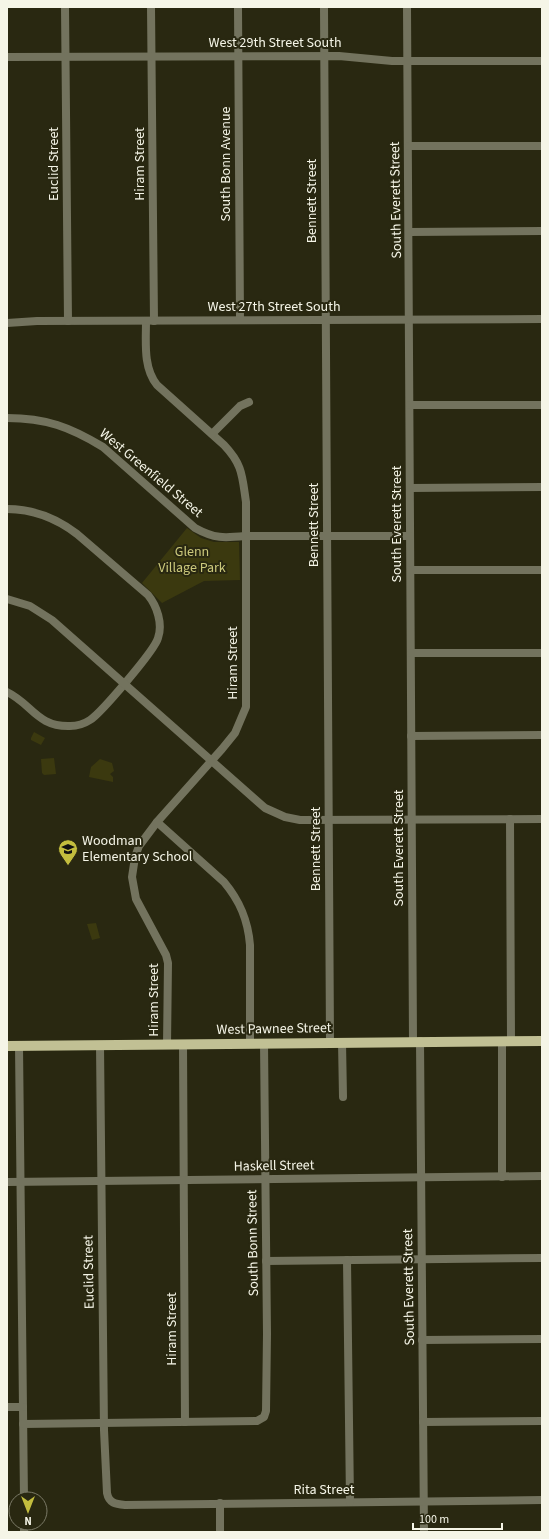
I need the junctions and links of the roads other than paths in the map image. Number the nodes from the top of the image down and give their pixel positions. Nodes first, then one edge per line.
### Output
1 (65, 7) edge
2 (151, 7) edge
3 (238, 7) edge
4 (324, 7) edge
5 (407, 7) edge
6 (152, 56) junction
7 (238, 56) junction
8 (324, 56) junction
9 (7, 57) edge
10 (66, 57) junction
11 (542, 61) edge
12 (407, 62) junction
13 (409, 146) junction
14 (542, 146) edge
15 (542, 231) edge
16 (409, 232) junction
17 (409, 319) junction
18 (542, 319) edge
19 (240, 320) junction
20 (326, 320) junction
21 (68, 321) junction
22 (150, 321) junction
23 (7, 323) edge
24 (249, 402) dead end
25 (542, 404) edge
26 (410, 405) junction
27 (7, 418) edge
28 (212, 434) junction
29 (542, 487) edge
30 (410, 488) junction
31 (7, 509) edge
32 (246, 536) junction
33 (327, 536) junction
34 (410, 536) junction
35 (411, 570) junction
36 (542, 570) edge
37 (7, 599) edge
38 (410, 653) junction
39 (542, 653) edge
40 (124, 684) junction
41 (7, 692) edge
42 (542, 735) edge
43 (411, 736) junction
44 (211, 761) junction
45 (412, 819) junction
46 (510, 819) junction
47 (542, 819) edge
48 (329, 820) junction
49 (157, 822) junction
50 (416, 1041) junction
51 (506, 1041) junction
52 (542, 1041) edge
53 (330, 1042) junction
54 (342, 1042) junction
55 (264, 1043) junction
56 (183, 1044) junction
57 (250, 1044) junction
58 (100, 1045) junction
59 (167, 1045) junction
60 (7, 1046) edge
61 (19, 1046) junction
62 (343, 1097) dead end
63 (502, 1176) junction
64 (542, 1176) edge
65 (421, 1177) junction
66 (265, 1179) junction
67 (184, 1180) junction
68 (101, 1181) junction
69 (7, 1182) edge
70 (20, 1182) junction
71 (542, 1258) edge
72 (422, 1259) junction
73 (347, 1260) junction
74 (266, 1261) junction
75 (542, 1339) edge
76 (422, 1340) junction
77 (7, 1407) edge
78 (23, 1407) junction
79 (542, 1421) edge
80 (185, 1422) junction
81 (423, 1422) junction
82 (104, 1423) junction
83 (23, 1424) junction
84 (24, 1491) edge
85 (108, 1498) joint
86 (542, 1500) edge
87 (350, 1502) junction
88 (424, 1502) junction
89 (220, 1503) junction
90 (220, 1532) edge
91 (424, 1532) edge

1 - 10 street, Euclid Street
2 - 6 street, Hiram Street
3 - 7 street, South Bonn Avenue
4 - 8 street, Bennett Street
5 - 12 street, South Everett Street
6 - 7 street, West 29th Street South
6 - 10 street, West 29th Street South
6 - 22 street, Hiram Street
7 - 8 street, West 29th Street South
7 - 19 street, South Bonn Avenue
8 - 12 street, West 29th Street South
8 - 20 street, Bennett Street
9 - 10 street, West 29th Street South
10 - 21 street, Euclid Street
11 - 12 street, West 29th Street South
12 - 13 street, South Everett Street
13 - 14 street
13 - 16 street, South Everett Street
15 - 16 street
16 - 17 street, South Everett Street
17 - 18 street, West 27th Street South
17 - 20 street, West 27th Street South
17 - 26 street, South Everett Street
19 - 20 street, West 27th Street South
19 - 22 street, West 27th Street South
20 - 33 street, Bennett Street
21 - 22 street, West 27th Street South
21 - 23 street, West 27th Street South
22 - 28 street, Hiram Street
24 - 28 street
25 - 26 street
26 - 30 street, South Everett Street
27 - 32 street, West Greenfield Street
28 - 32 street, Hiram Street
29 - 30 street
30 - 34 street, South Everett Street
31 - 40 street
32 - 33 street, West Greenfield Street
32 - 44 street, Hiram Street
33 - 34 street, West Greenfield Street
33 - 48 street, Bennett Street
34 - 35 street, South Everett Street
35 - 36 street
35 - 38 street, South Everett Street
37 - 40 street
38 - 39 street
38 - 43 street, South Everett Street
40 - 41 street
40 - 44 street
42 - 43 street
43 - 45 street, South Everett Street
44 - 48 street
44 - 49 street, Hiram Street
45 - 46 street
45 - 48 street
45 - 50 street, South Everett Street
46 - 47 street
46 - 51 street
48 - 53 street, Bennett Street
49 - 57 street
49 - 59 street, Hiram Street
50 - 51 main road, West Pawnee Street
50 - 54 main road, West Pawnee Street
50 - 65 street, South Everett Street
51 - 52 main road, West Pawnee Street
51 - 63 street
53 - 54 main road, West Pawnee Street
53 - 55 main road, West Pawnee Street
54 - 62 street
55 - 57 main road, West Pawnee Street
55 - 66 street, South Bonn Street
56 - 57 main road, West Pawnee Street
56 - 59 main road, West Pawnee Street
56 - 67 street, Hiram Street
58 - 59 main road, West Pawnee Street
58 - 61 main road, West Pawnee Street
58 - 68 street, Euclid Street
60 - 61 main road, West Pawnee Street
61 - 70 street
63 - 64 street, Haskell Street
63 - 65 street, Haskell Street
65 - 66 street, Haskell Street
65 - 72 street, South Everett Street
66 - 67 street, Haskell Street
66 - 74 street, South Bonn Street
67 - 68 street, Haskell Street
67 - 80 street, Hiram Street
68 - 70 street, Haskell Street
68 - 82 street, Euclid Street
69 - 70 street, Haskell Street
70 - 78 street
71 - 72 street
72 - 73 street
72 - 76 street, South Everett Street
73 - 74 street
73 - 87 street
74 - 80 street, South Bonn Street
75 - 76 street
76 - 81 street, South Everett Street
77 - 78 street
78 - 83 street
79 - 81 street
80 - 82 street
81 - 88 street, South Everett Street
82 - 83 street
82 - 85 street, Euclid Street
83 - 84 street
85 - 89 street, Rita Street
86 - 88 street, Rita Street
87 - 88 street, Rita Street
87 - 89 street, Rita Street
88 - 91 street, South Everett Street
89 - 90 street

